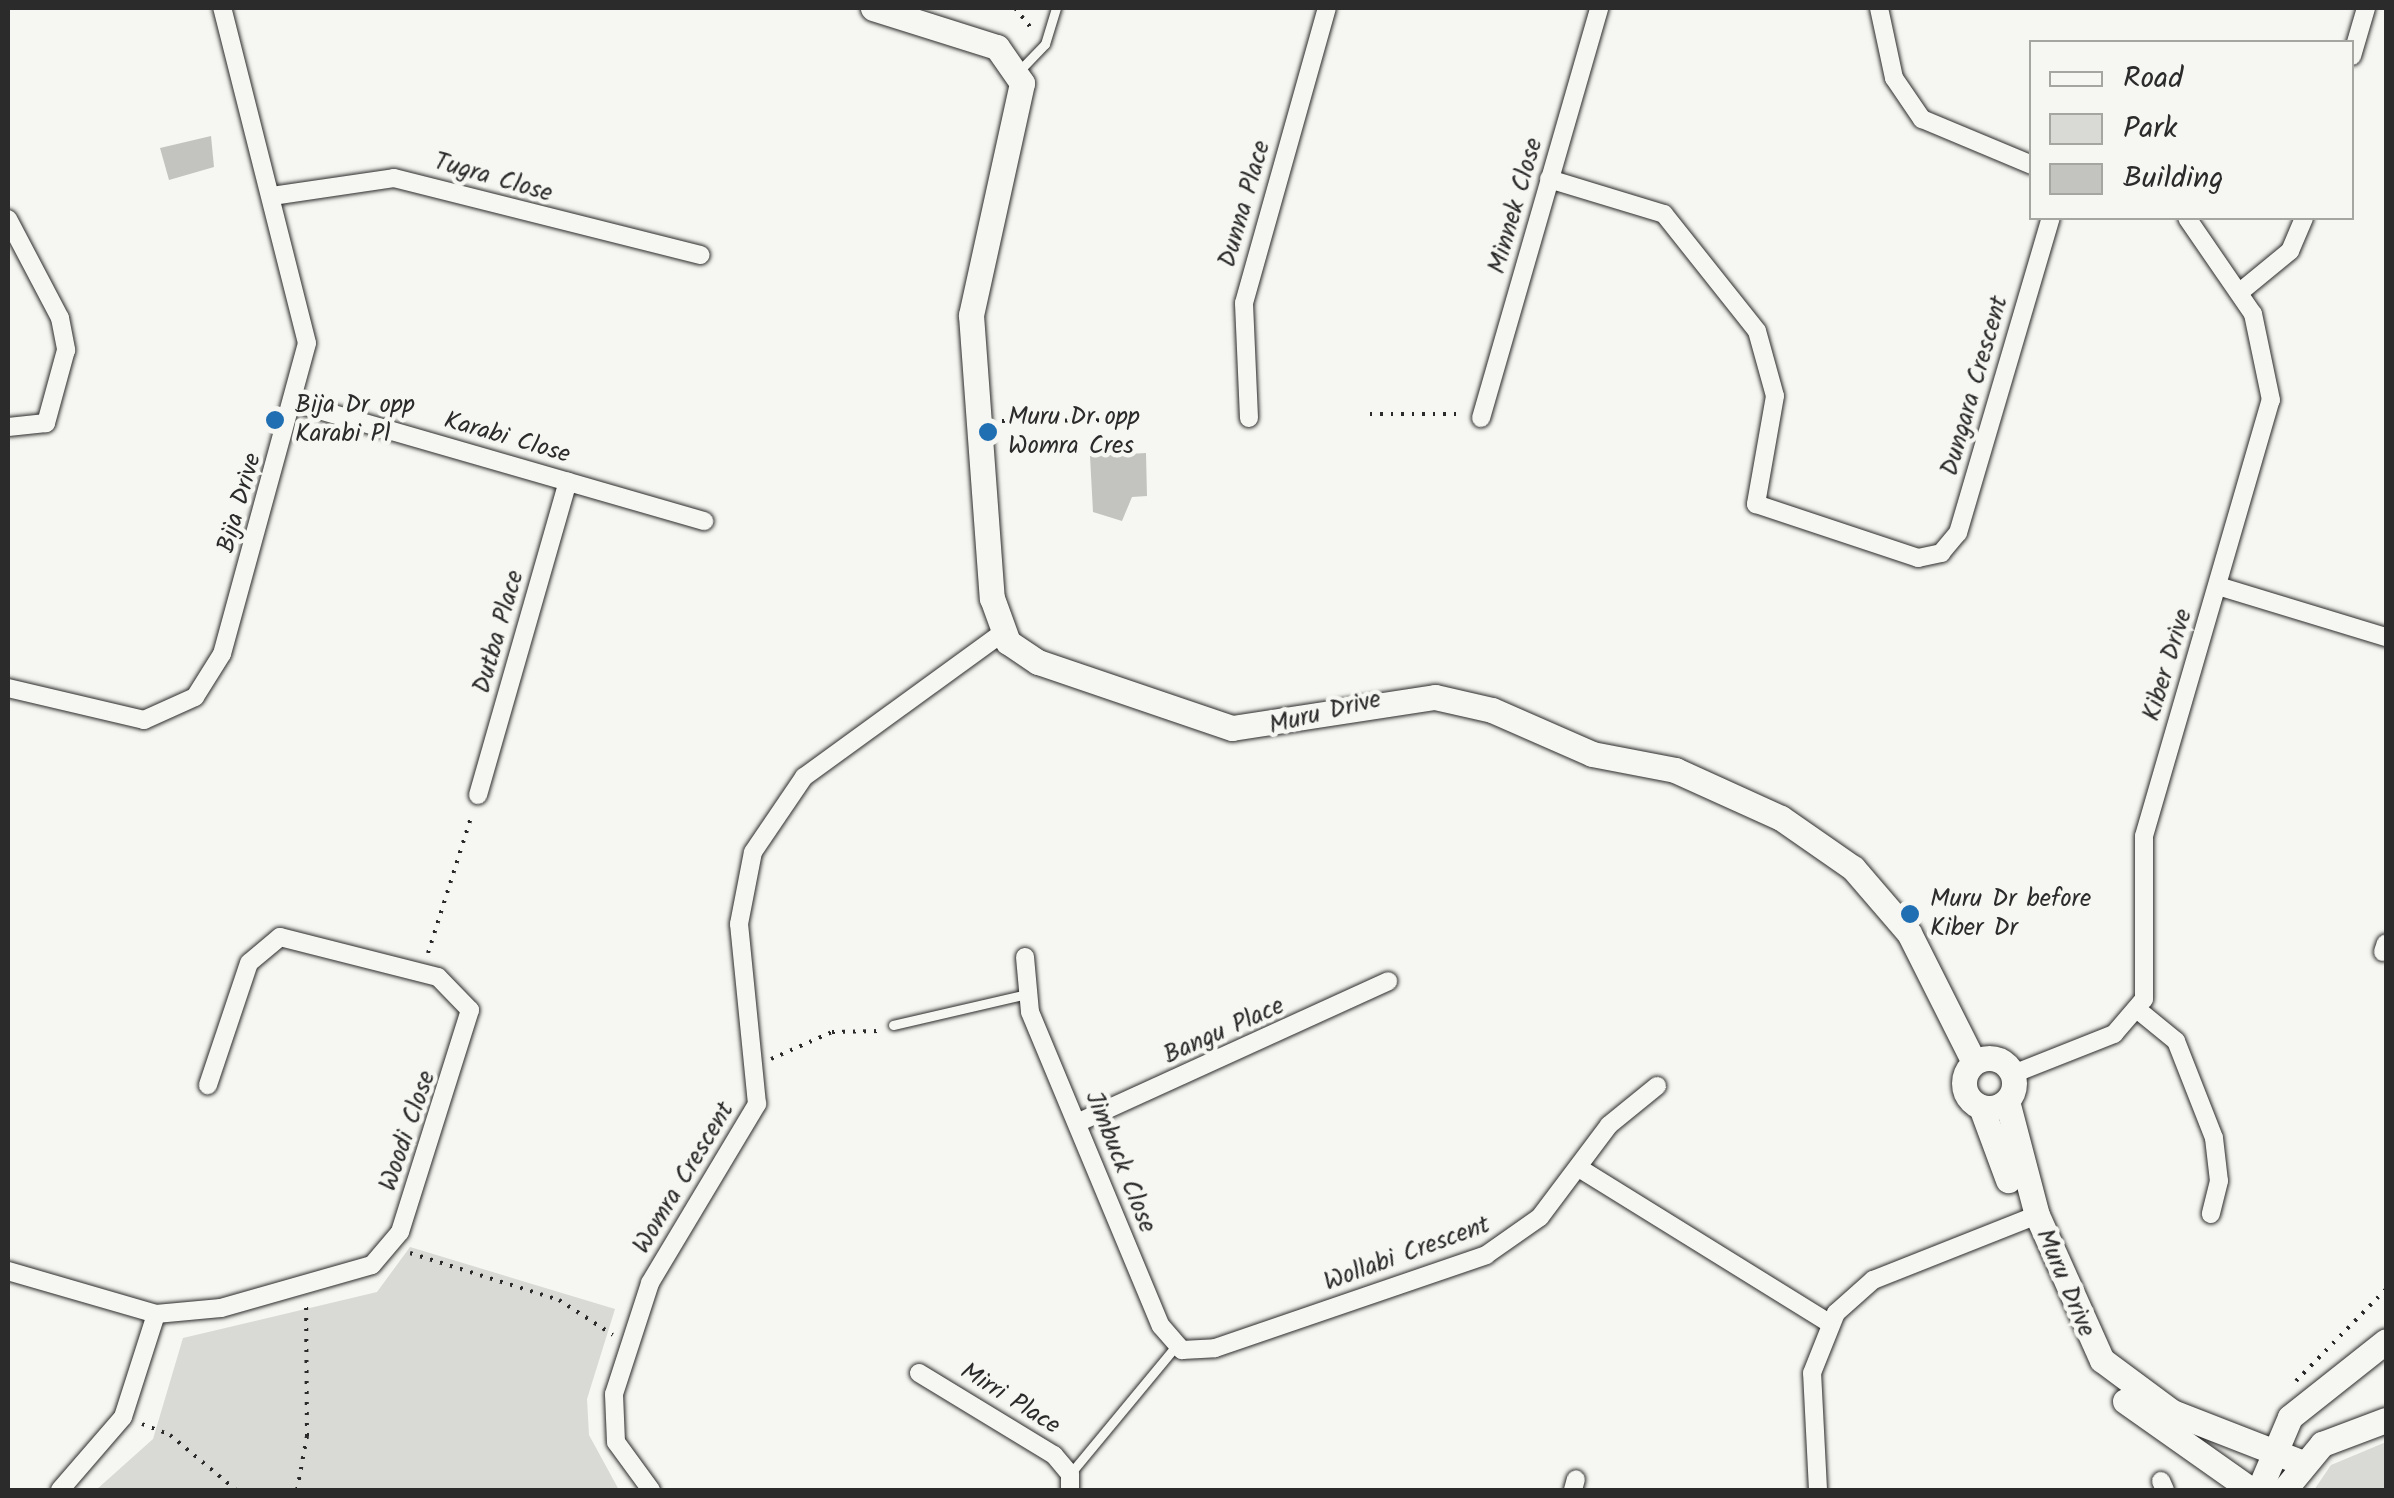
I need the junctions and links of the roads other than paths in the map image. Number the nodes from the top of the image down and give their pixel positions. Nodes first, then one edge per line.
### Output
1 (222, 8) edge
2 (872, 8) edge
3 (1056, 8) edge
4 (1326, 8) edge
5 (1599, 8) edge
6 (1879, 8) edge
7 (2366, 8) edge
8 (2354, 49) edge
9 (1018, 72) junction
10 (2029, 165) edge
11 (1549, 178) junction
12 (272, 196) junction
13 (8, 219) edge
14 (2050, 220) edge
15 (2188, 220) edge
16 (2303, 220) edge
17 (700, 255) dead end
18 (2240, 292) junction
19 (295, 403) junction
20 (1249, 418) dead end
21 (1481, 418) road end
22 (8, 427) edge
23 (568, 482) junction
24 (704, 520) dead end
25 (2218, 586) junction
26 (1001, 634) junction
27 (2386, 637) edge
28 (8, 688) edge
29 (478, 796) road end
30 (1024, 957) dead end
31 (1388, 981) dead end
32 (1027, 994) junction
33 (2138, 1010) junction
34 (892, 1026) road end
35 (1974, 1062) junction
36 (2013, 1074) junction
37 (208, 1085) dead end
38 (1658, 1086) dead end
39 (2007, 1101) junction
40 (1981, 1107) junction
41 (1077, 1123) junction
42 (1579, 1168) junction
43 (2211, 1214) dead end
44 (2031, 1218) junction
45 (8, 1271) edge
46 (156, 1314) junction
47 (1829, 1323) junction
48 (2386, 1342) edge
49 (1176, 1346) junction
50 (919, 1373) dead end
51 (2386, 1420) edge
52 (2272, 1450) junction
53 (2300, 1462) junction
54 (1070, 1482) edge
55 (60, 1490) edge
56 (651, 1490) edge
57 (1818, 1490) edge
58 (2251, 1490) edge
59 (2259, 1490) edge
60 (2284, 1490) edge

1 - 12 street, Bija Drive
2 - 9 street
3 - 9 lane
4 - 20 street, Dunna Place
5 - 11 street, Minnek Close
6 - 10 street
7 - 8 street
9 - 26 street
11 - 14 street, Dungara Crescent
11 - 21 street, Minnek Close
12 - 17 street, Tugra Close
12 - 19 street, Bija Drive
13 - 22 street
15 - 18 street, Kiber Drive
16 - 18 street
18 - 25 street, Kiber Drive
19 - 23 street, Karabi Close
19 - 28 street, Bija Drive
23 - 24 street, Karabi Close
23 - 29 street, Dutba Place
25 - 27 street
25 - 33 street, Kiber Drive
26 - 35 street, Muru Drive
26 - 56 street, Womra Crescent
30 - 32 street, Jimbuck Close
31 - 41 street, Bangu Place
32 - 34 lane
32 - 41 street, Jimbuck Close
33 - 36 street
33 - 43 street
35 - 36 street
35 - 40 street
36 - 39 street
37 - 46 street, Woodi Close
38 - 42 street, Wollabi Crescent
39 - 40 street
39 - 44 street, Muru Drive
40 - 44 street, Muru Drive
41 - 49 street, Jimbuck Close
42 - 47 street
42 - 49 street, Wollabi Crescent
44 - 47 street
44 - 52 street, Muru Drive
44 - 58 street, Muru Drive
45 - 46 street
46 - 55 street
47 - 57 street
48 - 52 street
49 - 54 lane
50 - 54 street, Mirri Place
51 - 53 street
52 - 53 street, Muru Drive
52 - 59 street
53 - 60 street

